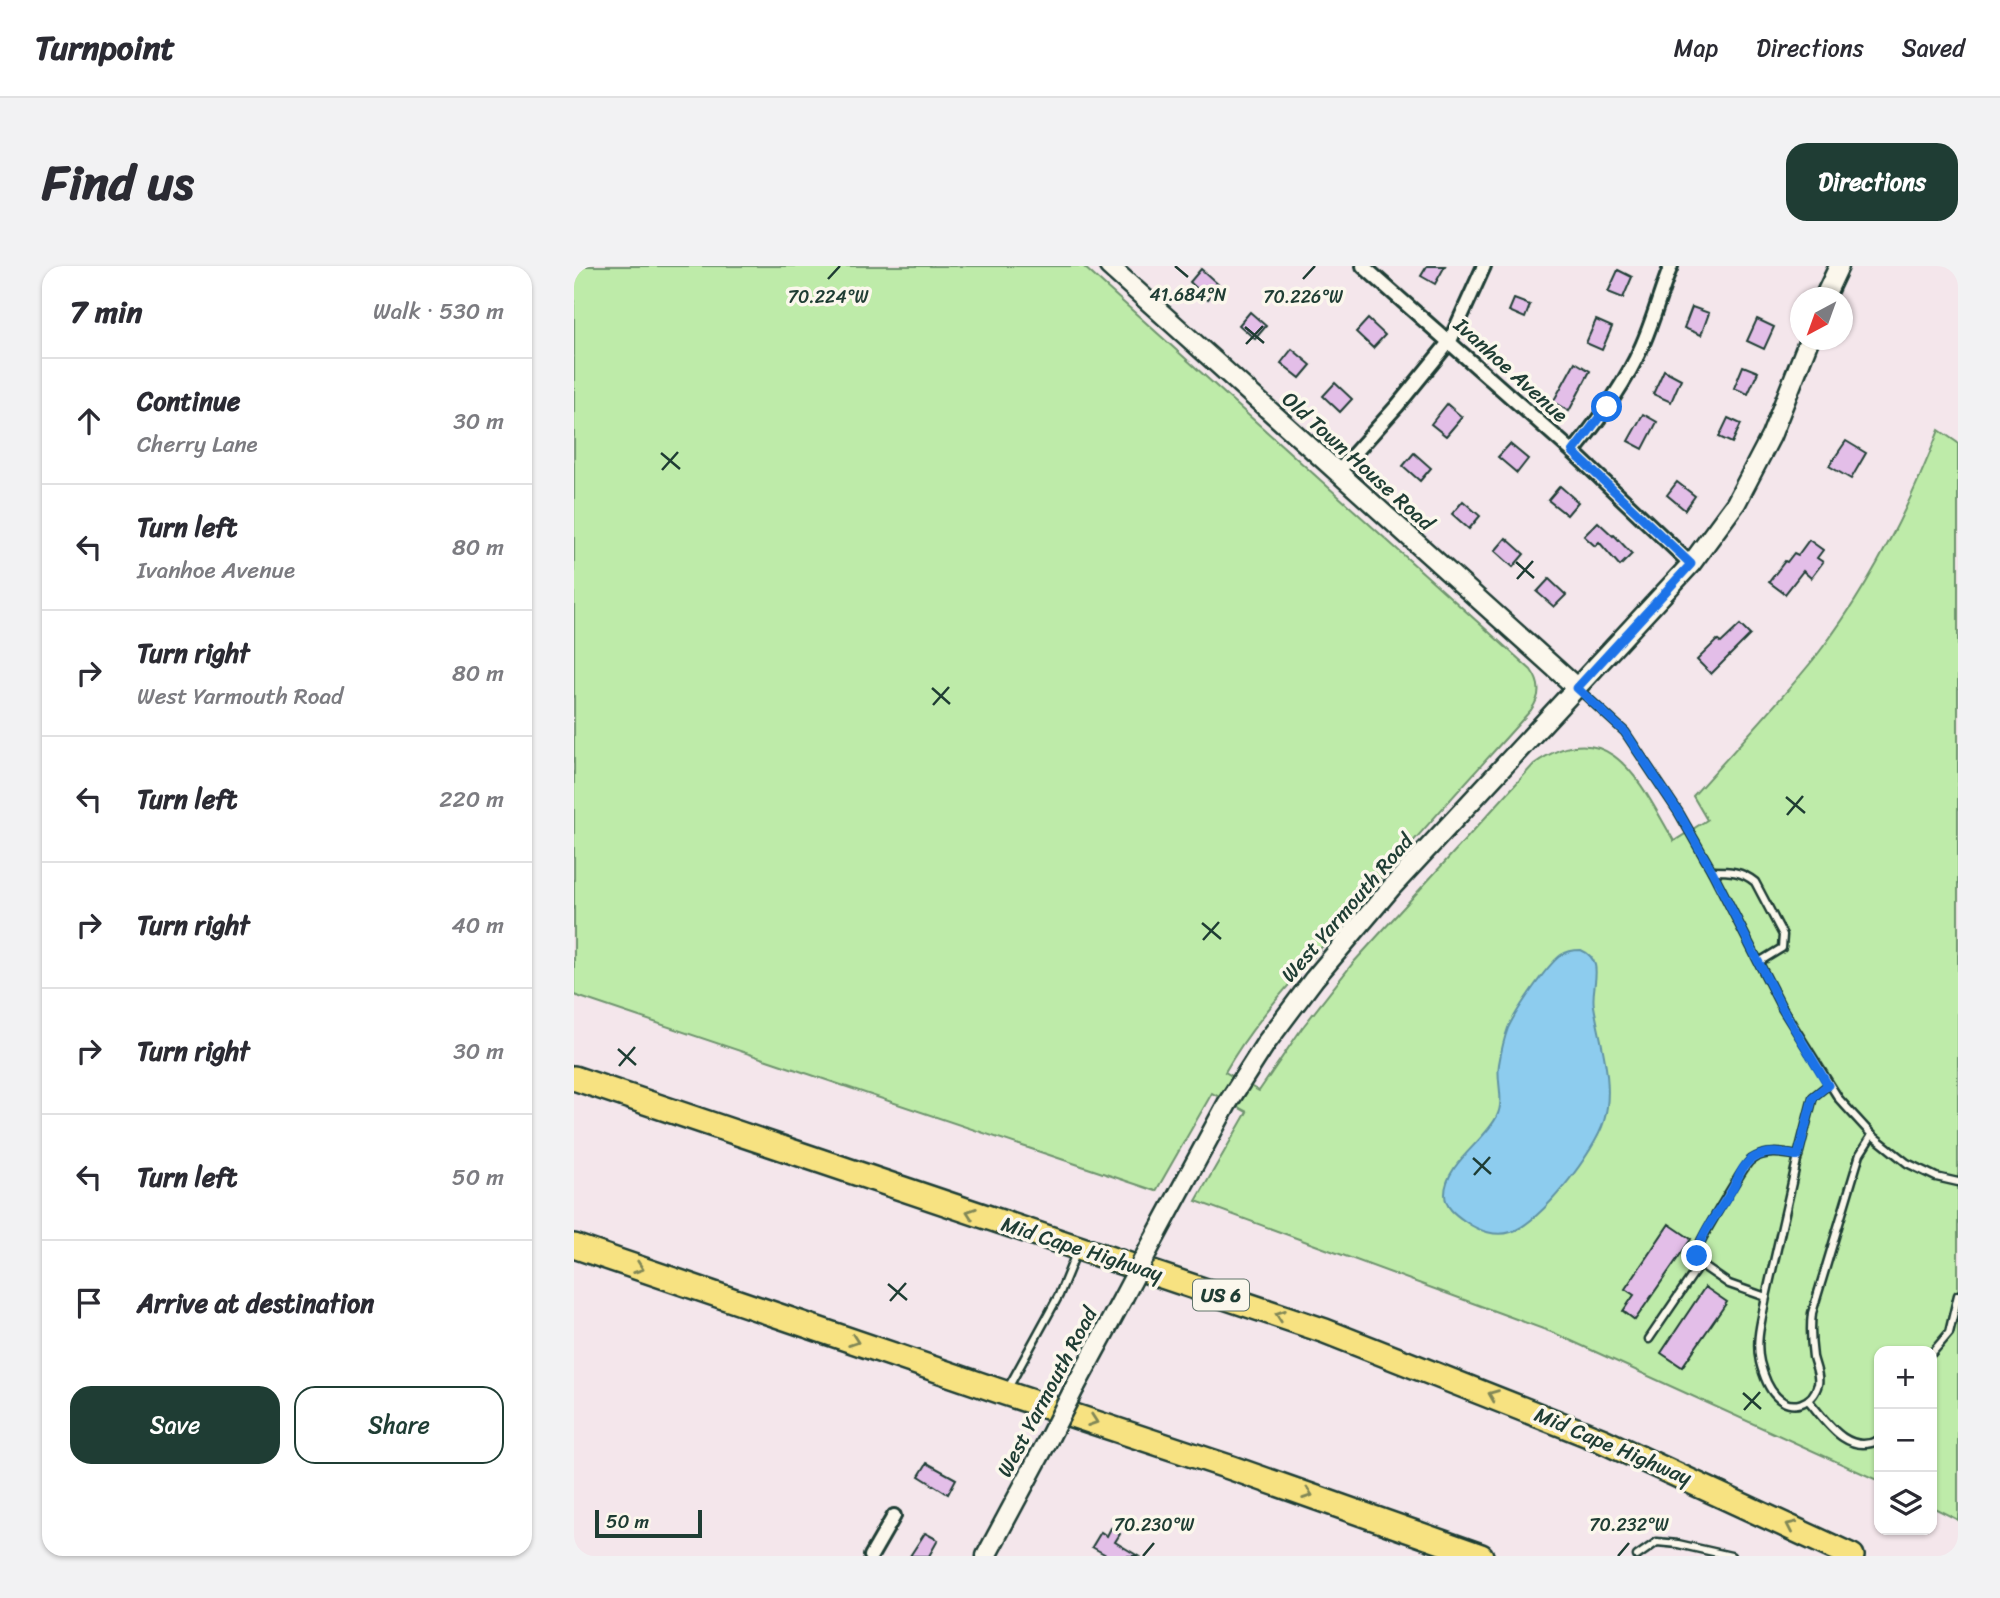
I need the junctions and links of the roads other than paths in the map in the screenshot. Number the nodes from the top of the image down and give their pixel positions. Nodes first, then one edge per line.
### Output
1 (1109, 266) edge
2 (1363, 266) edge
3 (1484, 266) edge
4 (1671, 266) edge
5 (1839, 266) edge
6 (1829, 287) edge
7 (1450, 341) junction
8 (1805, 350) edge
9 (1573, 452) junction
10 (1337, 473) junction
11 (1691, 564) junction
12 (1577, 688) junction
13 (1712, 871) junction
14 (1759, 962) junction
15 (574, 1078) edge
16 (1828, 1085) junction
17 (1872, 1135) junction
18 (1798, 1156) junction
19 (1958, 1182) edge
20 (574, 1245) edge
21 (1078, 1249) junction
22 (1700, 1264) junction
23 (1958, 1295) edge
24 (1766, 1297) junction
25 (1649, 1339) dead end
26 (1937, 1347) edge
27 (1004, 1393) junction
28 (1808, 1400) junction
29 (1874, 1442) edge
30 (894, 1516) dead end
31 (871, 1556) edge
32 (986, 1556) edge
33 (1481, 1556) edge
34 (1637, 1556) edge
35 (1731, 1556) edge
36 (1852, 1556) edge

1 - 10 main road, Old Town House Road
2 - 7 street, Ivanhoe Avenue
3 - 7 street
4 - 9 street
5 - 6 main road
7 - 9 street, Ivanhoe Avenue
7 - 10 street
8 - 11 main road, West Yarmouth Road
9 - 11 street, Ivanhoe Avenue
10 - 12 main road, Old Town House Road
11 - 12 main road, West Yarmouth Road
12 - 13 lane
12 - 32 main road, West Yarmouth Road, bridge
13 - 14 lane
13 - 14 lane
14 - 16 lane
21 -> 15 highway, Mid Cape Highway / US 6
16 - 17 lane
16 - 18 lane
17 - 19 lane
17 - 28 lane
18 - 22 lane
18 - 24 lane
20 -> 27 highway
21 - 27 lane
36 -> 21 highway, Mid Cape Highway / US 6
22 - 24 lane
22 - 25 lane
23 - 26 lane
24 - 28 lane
27 -> 33 highway
28 - 29 lane
30 - 31 street
34 - 35 lane

